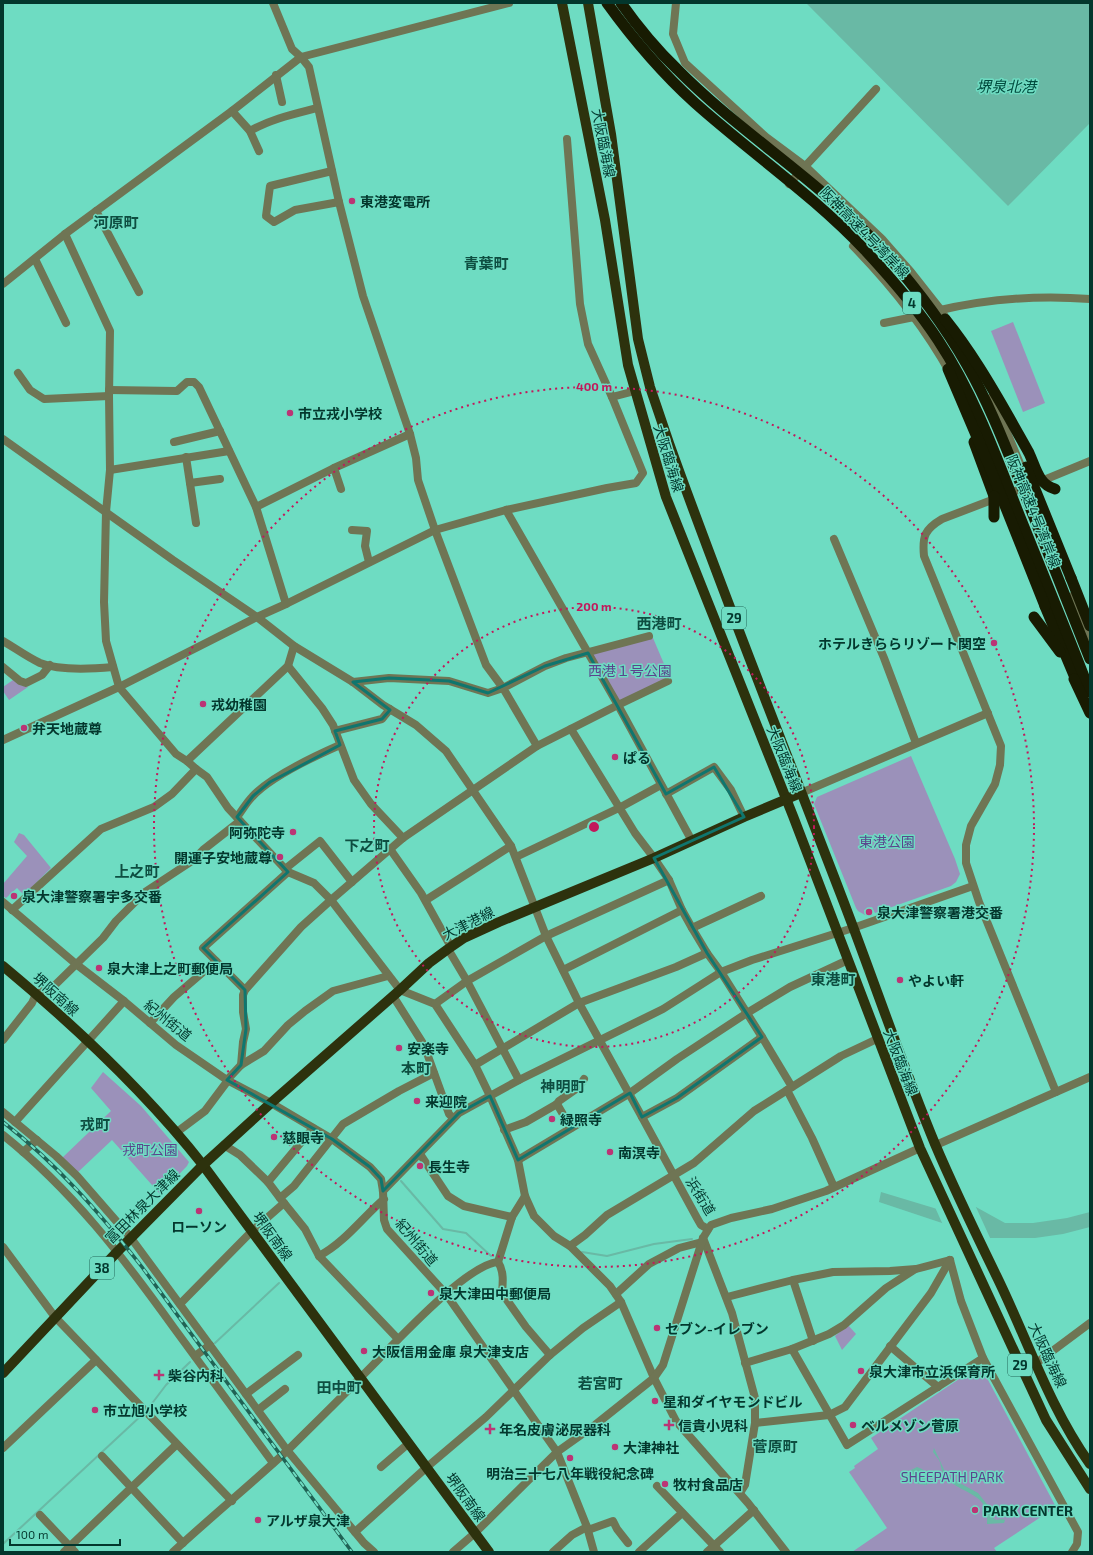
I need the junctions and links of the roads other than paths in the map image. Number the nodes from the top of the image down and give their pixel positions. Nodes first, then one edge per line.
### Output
1 (273, 3) edge
2 (510, 3) edge
3 (562, 3) edge
4 (588, 3) edge
5 (607, 3) edge
6 (621, 3) edge
7 (676, 3) edge
8 (301, 57) junction
9 (276, 75) junction
10 (876, 89) dead end
11 (282, 102) dead end
12 (317, 108) junction
13 (232, 111) junction
14 (250, 131) junction
15 (766, 137) junction
16 (566, 139) dead end
17 (258, 151) dead end
18 (805, 166) junction
19 (332, 171) junction
20 (789, 184) junction
21 (339, 202) junction
22 (96, 211) junction
23 (65, 234) junction
24 (35, 259) junction
25 (901, 271) junction
26 (890, 278) junction
27 (3, 284) edge
28 (139, 292) dead end
29 (1090, 299) edge
30 (941, 310) junction
31 (914, 317) junction
32 (66, 323) dead end
33 (884, 323) dead end
34 (18, 373) dead end
35 (993, 389) junction
36 (635, 391) junction
37 (109, 393) junction
38 (612, 397) junction
39 (963, 405) junction
40 (220, 431) junction
41 (410, 434) junction
42 (3, 439) edge
43 (174, 442) dead end
44 (229, 451) junction
45 (186, 457) junction
46 (1090, 461) edge
47 (334, 468) junction
48 (110, 470) junction
49 (220, 479) dead end
50 (190, 483) junction
51 (1029, 485) junction
52 (1054, 489) dead end
53 (341, 490) dead end
54 (1006, 495) junction
55 (256, 507) junction
56 (506, 510) junction
57 (106, 512) junction
58 (994, 517) dead end
59 (196, 523) dead end
60 (352, 530) dead end
61 (435, 530) junction
62 (834, 539) dead end
63 (369, 562) junction
64 (286, 604) junction
65 (257, 617) junction
66 (1034, 617) dead end
67 (1090, 626) edge
68 (649, 636) dead end
69 (3, 641) edge
70 (1090, 642) edge
71 (294, 646) junction
72 (588, 653) junction
73 (1090, 659) edge
74 (50, 666) junction
75 (288, 666) junction
76 (3, 667) edge
77 (113, 667) junction
78 (668, 681) dead end
79 (353, 682) junction
80 (119, 687) junction
81 (503, 688) junction
82 (1090, 692) edge
83 (618, 705) junction
84 (390, 709) junction
85 (1090, 712) edge
86 (988, 713) junction
87 (571, 729) junction
88 (335, 731) junction
89 (3, 740) edge
90 (916, 743) junction
91 (340, 744) junction
92 (537, 746) junction
93 (187, 761) junction
94 (196, 769) junction
95 (661, 785) junction
96 (473, 789) junction
97 (802, 793) junction
98 (666, 794) junction
99 (786, 799) junction
100 (620, 808) junction
101 (744, 817) junction
102 (238, 819) junction
103 (403, 838) junction
104 (692, 841) junction
105 (511, 846) junction
106 (390, 848) junction
107 (516, 857) junction
108 (654, 858) junction
109 (286, 870) junction
110 (669, 880) junction
111 (352, 882) junction
112 (973, 886) junction
113 (761, 896) dead end
114 (331, 900) junction
115 (426, 900) junction
116 (3, 902) edge
117 (534, 908) junction
118 (12, 910) junction
119 (682, 910) junction
120 (692, 928) junction
121 (853, 928) junction
122 (838, 933) junction
123 (546, 936) junction
124 (449, 948) junction
125 (707, 953) junction
126 (848, 960) junction
127 (216, 961) junction
128 (76, 964) junction
129 (3, 966) edge
130 (563, 970) junction
131 (721, 972) junction
132 (388, 976) junction
133 (467, 981) junction
134 (245, 990) junction
135 (396, 993) junction
136 (36, 994) junction
137 (124, 1001) junction
138 (435, 1004) junction
139 (579, 1004) junction
140 (747, 1013) junction
141 (150, 1023) junction
142 (762, 1037) junction
143 (877, 1038) junction
144 (3, 1040) edge
145 (600, 1040) junction
146 (88, 1042) junction
147 (502, 1049) junction
148 (241, 1065) junction
149 (475, 1065) junction
150 (434, 1073) junction
151 (1090, 1077) edge
152 (584, 1079) dead end
153 (227, 1080) junction
154 (519, 1080) junction
155 (790, 1088) junction
156 (1056, 1092) junction
157 (630, 1094) junction
158 (490, 1096) junction
159 (272, 1103) junction
160 (557, 1104) junction
161 (3, 1112) edge
162 (642, 1117) junction
163 (453, 1118) junction
164 (15, 1122) junction
165 (313, 1128) junction
166 (571, 1128) junction
167 (504, 1130) junction
168 (177, 1132) junction
169 (3, 1135) edge
170 (332, 1139) junction
171 (37, 1140) junction
172 (224, 1145) junction
173 (936, 1145) junction
174 (920, 1148) junction
175 (24, 1152) junction
176 (420, 1154) junction
177 (518, 1160) junction
178 (203, 1165) junction
179 (673, 1176) junction
180 (268, 1182) junction
181 (834, 1187) junction
182 (384, 1195) junction
183 (525, 1196) junction
184 (282, 1200) junction
185 (512, 1217) junction
186 (708, 1229) junction
187 (252, 1231) junction
188 (131, 1238) junction
189 (702, 1240) junction
190 (570, 1246) junction
191 (3, 1247) edge
192 (118, 1251) junction
193 (319, 1256) junction
194 (950, 1260) junction
195 (498, 1262) junction
196 (916, 1268) junction
197 (793, 1280) junction
198 (443, 1292) junction
199 (616, 1294) junction
200 (727, 1297) junction
201 (620, 1302) junction
202 (180, 1304) junction
203 (55, 1317) junction
204 (1090, 1323) edge
205 (398, 1339) junction
206 (813, 1341) junction
207 (210, 1345) junction
208 (890, 1346) junction
209 (792, 1349) junction
210 (298, 1355) dead end
211 (550, 1355) junction
212 (195, 1356) junction
213 (983, 1358) junction
214 (96, 1360) junction
215 (745, 1363) junction
216 (1035, 1364) junction
217 (3, 1373) edge
218 (361, 1378) junction
219 (654, 1378) junction
220 (938, 1387) junction
221 (285, 1389) dead end
222 (513, 1389) junction
223 (246, 1394) junction
224 (258, 1410) junction
225 (829, 1415) junction
226 (755, 1423) junction
227 (409, 1443) junction
228 (176, 1445) junction
229 (3, 1448) edge
230 (287, 1450) junction
231 (557, 1452) junction
232 (102, 1456) dead end
233 (273, 1463) junction
234 (1090, 1464) edge
235 (380, 1467) dead end
236 (427, 1467) junction
237 (657, 1486) dead end
238 (132, 1487) junction
239 (1090, 1489) edge
240 (740, 1494) junction
241 (232, 1501) junction
242 (754, 1510) junction
243 (682, 1513) junction
244 (40, 1515) dead end
245 (588, 1528) junction
246 (355, 1532) junction
247 (475, 1533) junction
248 (183, 1543) junction
249 (714, 1546) junction
250 (632, 1547) edge
251 (69, 1550) edge
252 (173, 1552) edge
253 (374, 1552) edge
254 (453, 1552) edge
255 (489, 1552) edge
256 (553, 1552) edge
257 (594, 1552) edge
258 (639, 1552) edge
259 (707, 1552) edge
260 (720, 1552) edge
261 (786, 1552) edge
262 (1072, 1552) edge

1 - 8 street
2 - 8 street
3 - 36 main road, 大阪臨海線 / 29
4 - 97 main road, 大阪臨海線 / 29
5 - 26 highway, 阪神高速4号湾岸線 / 4, bridge
6 - 25 highway, 阪神高速4号湾岸線 / 4, bridge
7 - 15 street
8 - 9 street
8 - 12 street
9 - 11 street
9 - 13 street
10 - 18 street
12 - 14 street
12 - 19 street
13 - 14 street
13 - 22 street
14 - 17 street
15 - 18 street
15 - 20 street
16 - 38 street
18 - 20 street
18 - 30 street
19 - 21 street
19 - 21 street
20 - 31 street
21 - 41 street
22 - 23 street
22 - 28 street
23 - 24 street
23 - 37 street
24 - 27 street
24 - 32 street
25 - 35 highway, bridge
25 - 73 highway, 阪神高速4号湾岸線 / 4, bridge
26 - 39 highway, bridge
26 - 82 highway, 阪神高速4号湾岸線 / 4, bridge
29 - 30 street
30 - 31 street
30 - 51 street
31 - 33 street
31 - 54 street
34 - 37 street
35 - 52 highway, bridge
35 - 67 highway, bridge
36 - 38 street
36 - 99 main road, 大阪臨海線 / 29
37 - 40 street
37 - 48 street
38 - 56 street
39 - 58 highway, bridge
39 - 85 highway, bridge
40 - 43 street
40 - 44 street
41 - 47 street
41 - 61 street
42 - 57 street, 浜街道
44 - 45 street
44 - 55 street
45 - 48 street
45 - 50 street
46 - 51 street
47 - 53 street
47 - 55 street
48 - 57 street
49 - 50 street
50 - 59 street
51 - 54 street
51 - 70 street
54 - 85 street
54 - 86 street
55 - 64 street
56 - 61 street
56 - 72 street
57 - 65 street, 浜街道
57 - 77 street
60 - 63 street
61 - 63 street
61 - 81 street
62 - 90 street
63 - 64 street
64 - 65 street
65 - 71 street, 浜街道
65 - 80 street
66 - 85 highway, bridge
68 - 72 street
69 - 74 street
71 - 75 street
71 - 79 street, 浜街道
72 - 81 street
72 - 83 street
74 - 76 street
74 - 77 street
75 - 88 street
75 - 93 street
77 - 80 street
78 - 83 street
79 - 81 street
79 - 84 street, 浜街道
80 - 89 street
80 - 93 street
81 - 92 street
83 - 87 street
83 - 95 street
84 - 88 street
84 - 96 street, 浜街道
86 - 90 street
86 - 112 street
87 - 92 street
87 - 100 street
88 - 91 street
90 - 97 street
91 - 102 street
91 - 103 street
92 - 96 street
93 - 94 street
94 - 102 street
94 - 118 street
95 - 98 street
95 - 100 street
96 - 103 street
96 - 105 street, 浜街道
97 - 99 main road, 大津港線
97 - 121 main road, 大阪臨海線 / 29
98 - 101 street
98 - 104 street
99 - 101 main road, 大津港線
99 - 122 main road, 大阪臨海線 / 29
100 - 107 street
100 - 108 street
101 - 104 main road, 大津港線
102 - 109 street
102 - 128 street
103 - 106 street
104 - 108 main road, 大津港線
105 - 107 street, 浜街道
105 - 115 street
106 - 111 street
106 - 115 street
107 - 117 street, 浜街道
108 - 110 street
108 - 117 main road, 大津港線
109 - 111 street
109 - 114 street
109 - 127 street
110 - 119 street
110 - 123 street
111 - 114 street
112 - 121 street
112 - 156 street
113 - 120 street
114 - 132 street
114 - 134 street
115 - 124 street
116 - 118 street, 紀州街道
117 - 123 street, 浜街道
117 - 124 main road, 大津港線
118 - 128 street, 紀州街道
119 - 120 street
119 - 130 street
120 - 125 street
121 - 122 street
121 - 173 main road, 大阪臨海線 / 29
122 - 126 main road, 大阪臨海線 / 29
122 - 131 street
123 - 130 street, 浜街道
123 - 133 street
124 - 133 street
124 - 135 main road, 大津港線
125 - 131 street
125 - 139 street
126 - 140 street
126 - 143 main road, 大阪臨海線 / 29
127 - 134 street
127 - 141 street
128 - 136 street
128 - 137 street, 紀州街道
129 - 136 main road, 堺阪南線
130 - 139 street, 浜街道
131 - 140 street
131 - 145 street
132 - 135 street
132 - 148 street
133 - 138 street
133 - 147 street
134 - 148 street
135 - 138 street
135 - 150 street
135 - 159 main road, 大津港線
136 - 144 street
136 - 146 main road, 堺阪南線
137 - 141 street, 紀州街道
137 - 146 street
138 - 149 street
139 - 145 street, 浜街道
139 - 147 street
140 - 142 street
140 - 157 street
141 - 153 street, 紀州街道
142 - 155 street
142 - 162 street
143 - 155 street
143 - 174 main road, 大阪臨海線 / 29
145 - 154 street
145 - 157 street, 浜街道
146 - 164 street
146 - 168 main road, 堺阪南線
147 - 149 street
147 - 154 street
148 - 153 street
149 - 158 street
150 - 163 street
150 - 170 street
151 - 156 street
152 - 160 street
153 - 159 street, 紀州街道
153 - 168 street
154 - 158 street
155 - 179 street
155 - 181 street
156 - 173 street
157 - 162 street, 浜街道
157 - 166 street
158 - 163 street
158 - 167 street
159 - 165 street, 紀州街道
159 - 172 main road, 大津港線
160 - 166 street
160 - 167 street
161 - 164 street
162 - 179 street, 浜街道
163 - 176 street
164 - 171 street
165 - 170 street, 紀州街道
165 - 180 street
166 - 177 street
167 - 177 street
168 - 178 main road, 堺阪南線
169 - 175 street
170 - 182 street, 紀州街道
170 - 184 street
171 - 175 street
171 - 188 street
172 - 178 main road, 大津港線
172 - 180 street
173 - 216 main road, 大阪臨海線 / 29
174 - 181 street
174 - 239 main road, 大阪臨海線 / 29
175 - 192 street
176 - 182 street
176 - 185 street
177 - 183 street
178 - 187 main road, 堺阪南線
178 - 188 main road, 富田林泉大津線 / 38
179 - 186 street, 浜街道
179 - 190 street
180 - 184 street
181 - 186 street
182 - 193 street
182 - 198 street, 紀州街道
183 - 185 street
183 - 190 street
184 - 187 street
184 - 193 street
185 - 195 street
186 - 189 street
187 - 202 street
187 - 218 main road, 堺阪南線
188 - 192 main road, 富田林泉大津線 / 38
188 - 202 street
189 - 199 street
189 - 200 street, 浜街道
189 - 219 street
190 - 199 street
191 - 203 street
192 - 203 main road, 富田林泉大津線 / 38
192 - 212 street
193 - 205 street
194 - 196 street
194 - 208 street
194 - 213 street
195 - 198 street
195 - 211 street
196 - 197 street
196 - 206 street
197 - 200 street
197 - 206 street
198 - 205 street
198 - 222 street, 紀州街道
199 - 201 street
200 - 215 street, 浜街道
201 - 211 street
201 - 219 street
202 - 207 street
203 - 214 street
203 - 217 main road, 富田林泉大津線 / 38
204 - 216 street
205 - 218 street
206 - 209 street
207 - 212 street
207 - 223 street
208 - 220 street
208 - 225 street
209 - 215 street
209 - 225 street
210 - 223 street
211 - 222 street
212 - 233 street
213 - 220 street
213 - 262 street
214 - 228 street
214 - 229 street
215 - 226 street, 浜街道
216 - 234 main road, 大阪臨海線 / 29
218 - 227 main road, 堺阪南線
218 - 230 street
219 - 231 street
219 - 240 street
220 - 225 street
221 - 224 street
222 - 231 street, 紀州街道
222 - 236 street
223 - 224 street
224 - 230 street
225 - 226 street
226 - 240 street, 浜街道
227 - 235 street
227 - 236 main road, 堺阪南線
228 - 238 street
228 - 241 street
230 - 233 street
230 - 246 street
231 - 245 street, 紀州街道
231 - 247 street
232 - 238 street
233 - 241 street
236 - 246 street
236 - 247 main road, 堺阪南線
237 - 243 street
238 - 248 street
238 - 251 street
240 - 242 street
241 - 248 street
242 - 249 street
242 - 261 street
243 - 249 street
243 - 258 street
244 - 251 street
245 - 250 street
245 - 256 street
245 - 257 street, 紀州街道
246 - 253 street
247 - 254 street
247 - 255 main road, 堺阪南線
248 - 252 street
249 - 259 street
249 - 260 street

